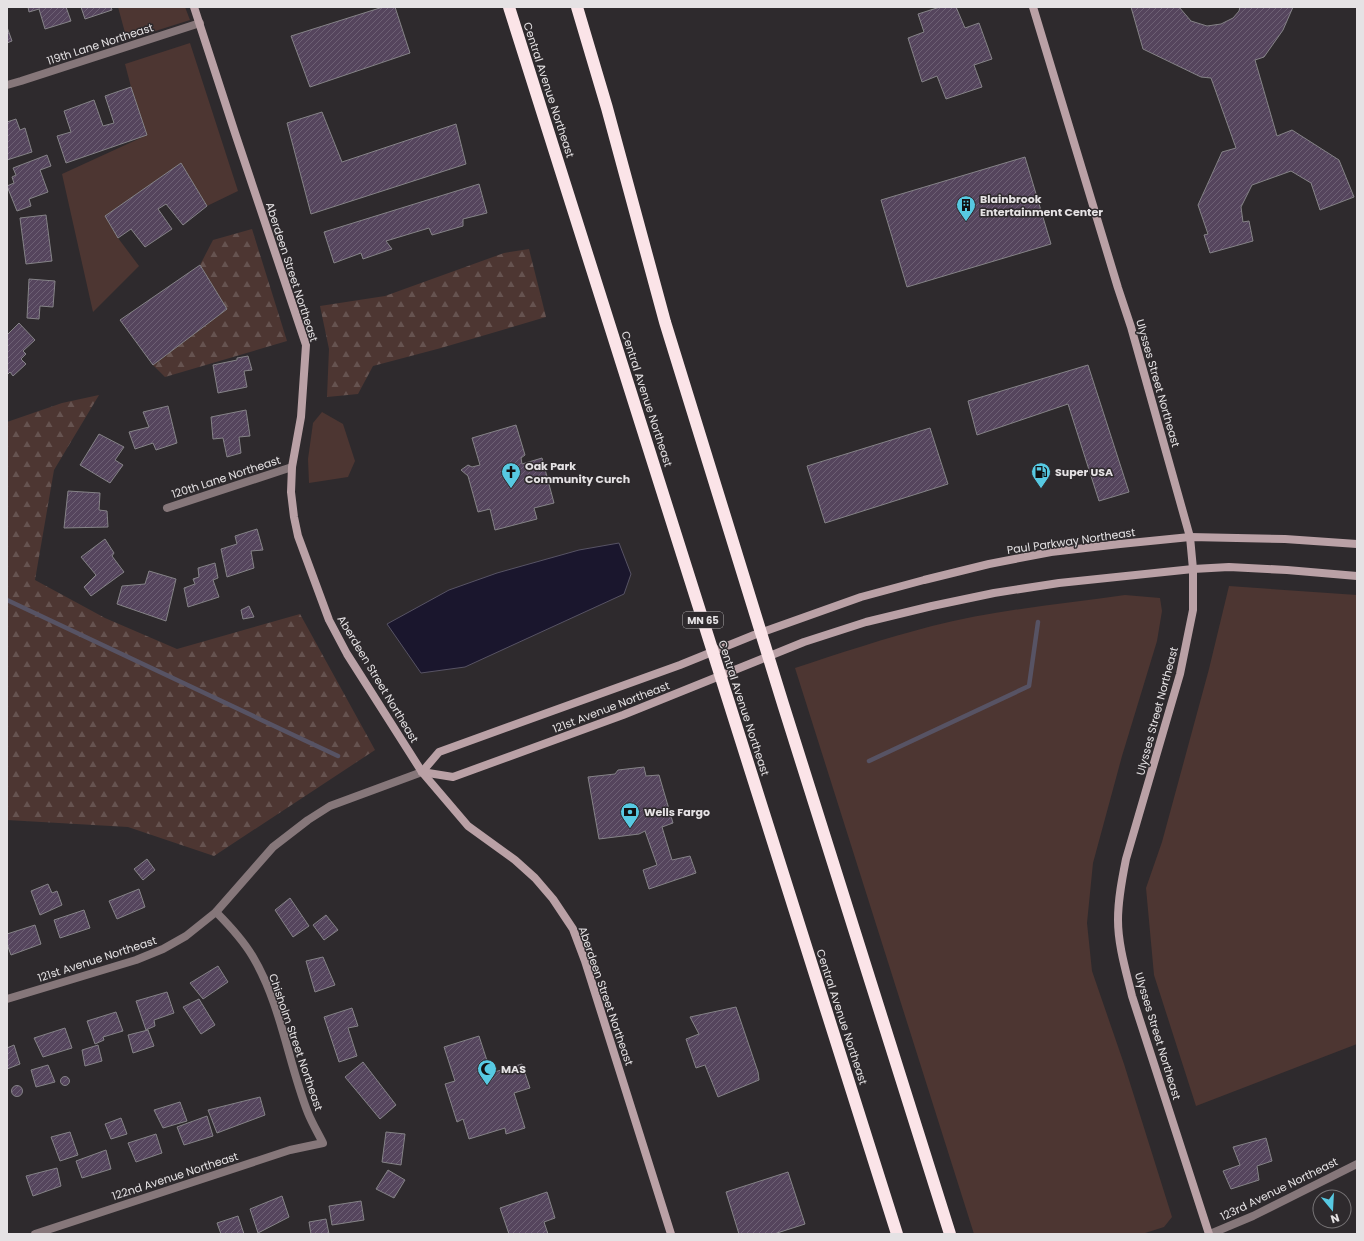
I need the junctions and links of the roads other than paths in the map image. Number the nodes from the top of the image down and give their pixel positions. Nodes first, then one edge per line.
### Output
1 (194, 7) edge
2 (509, 7) edge
3 (577, 7) edge
4 (1032, 7) edge
5 (200, 23) junction
6 (7, 84) edge
7 (292, 468) junction
8 (167, 508) dead end
9 (1190, 537) junction
10 (1357, 544) edge
11 (1193, 569) junction
12 (1357, 576) edge
13 (796, 620) joint
14 (422, 772) junction
15 (216, 912) junction
16 (7, 999) edge
17 (323, 1143) joint
18 (1357, 1164) edge
19 (35, 1234) edge
20 (671, 1234) edge
21 (897, 1234) edge
22 (950, 1234) edge
23 (1210, 1234) edge

1 - 5 street, Aberdeen Street Northeast
2 - 21 highway, Central Avenue Northeast / MN 65
3 - 22 highway
4 - 9 street, Ulysses Street Northeast
5 - 6 street, 119th Lane Northeast
5 - 7 street, Aberdeen Street Northeast
7 - 8 street, 120th Lane Northeast
7 - 14 street, Aberdeen Street Northeast
9 - 10 street, Paul Parkway Northeast
9 - 11 street, Ulysses Street Northeast
9 - 13 street, Paul Parkway Northeast
11 - 12 street
11 - 14 street, 121st Avenue Northeast
11 - 23 street, Ulysses Street Northeast
13 - 14 street, 121st Avenue Northeast
14 - 15 street, 121st Avenue Northeast
14 - 20 street, Aberdeen Street Northeast
15 - 16 street, 121st Avenue Northeast
15 - 17 street, Chisholm Street Northeast
17 - 19 street, 122nd Avenue Northeast
18 - 23 street, 123rd Avenue Northeast

